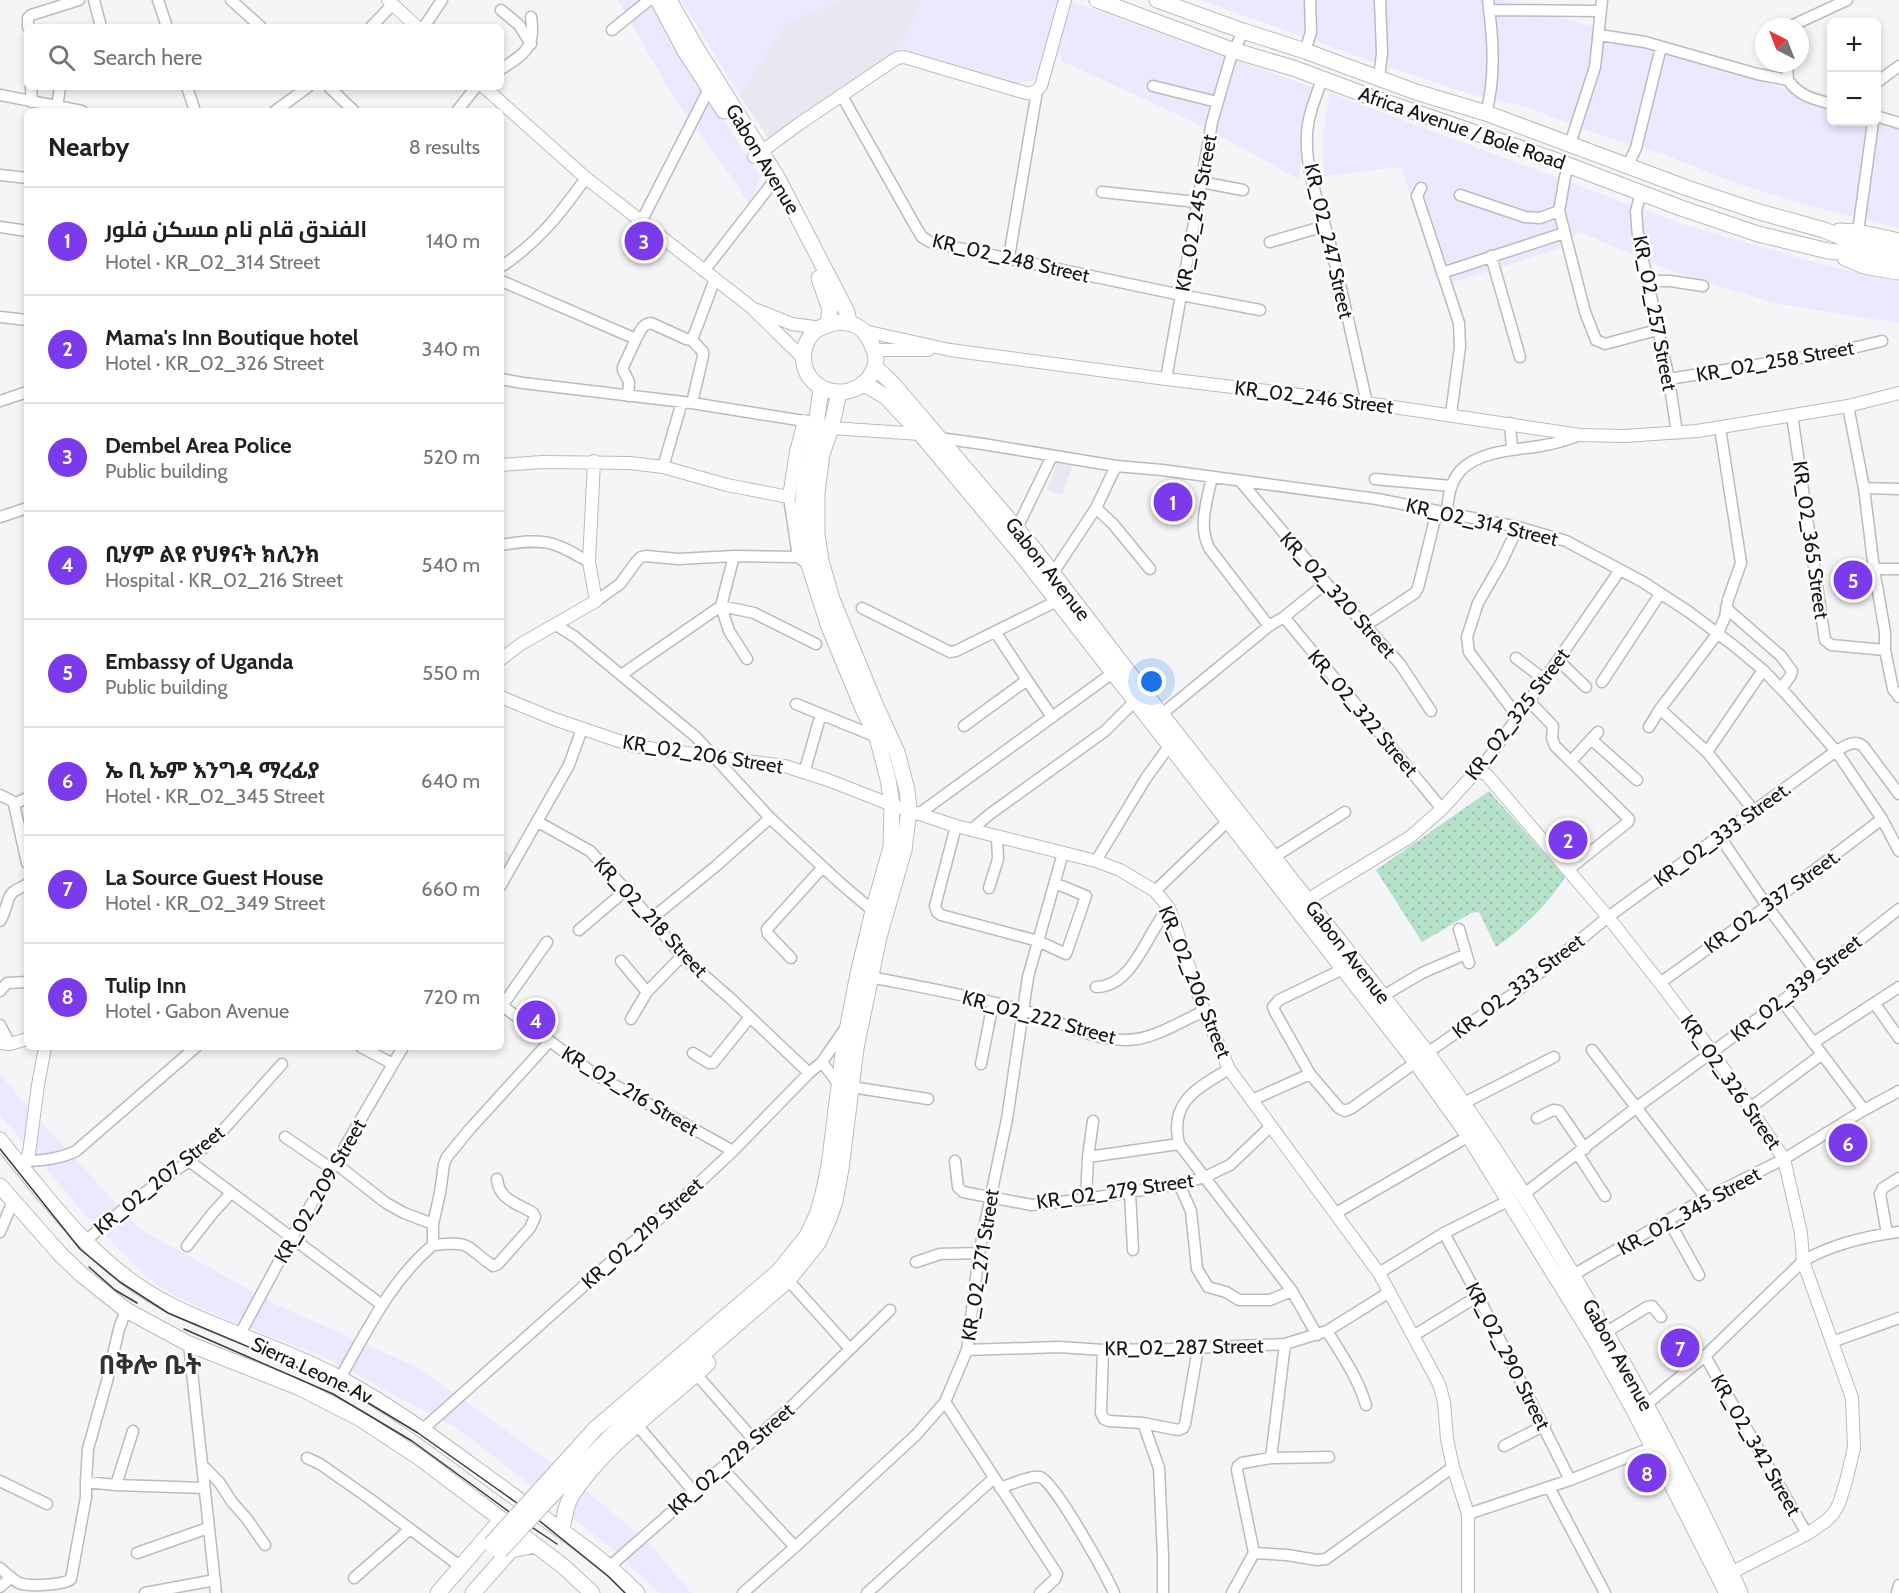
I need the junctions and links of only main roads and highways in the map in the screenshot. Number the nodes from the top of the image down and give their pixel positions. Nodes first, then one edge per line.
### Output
1 (658, 0) edge
2 (669, 0) edge
3 (1097, 0) edge
4 (1157, 0) edge
5 (1185, 5) edge
6 (690, 48) junction
7 (758, 155) junction
8 (774, 181) junction
9 (1824, 230) junction
10 (1899, 241) edge
11 (1828, 251) junction
12 (1899, 252) edge
13 (1899, 262) edge
14 (1899, 273) edge
15 (849, 323) junction
16 (825, 326) junction
17 (875, 367) junction
18 (863, 383) junction
19 (821, 388) junction
20 (839, 393) junction
21 (817, 425) junction
22 (1157, 718) junction
23 (1390, 1017) junction
24 (1422, 1057) junction
25 (845, 1086) junction
26 (0, 1140) edge
27 (0, 1186) edge
28 (760, 1287) junction
29 (760, 1304) junction
30 (1600, 1336) junction
31 (510, 1493) junction
32 (545, 1494) junction
33 (501, 1520) junction
34 (562, 1531) junction
35 (535, 1545) junction
36 (495, 1548) junction
37 (438, 1593) edge
38 (445, 1593) edge
39 (462, 1593) edge
40 (473, 1593) edge
41 (592, 1593) edge
42 (637, 1593) edge
43 (1727, 1593) edge
44 (1740, 1593) edge

1 - 6 main road, Gabon Avenue
2 - 6 main road, Gabon Avenue
3 - 11 main road, Africa Avenue / Bole Road
4 - 5 main road, Africa Avenue / Bole Road
5 - 9 main road, Africa Avenue / Bole Road
6 - 7 main road, Gabon Avenue
6 - 7 main road, Gabon Avenue
7 - 8 main road, Gabon Avenue
8 - 15 main road, Gabon Avenue
8 - 16 main road, Gabon Avenue
9 - 10 main road, Africa Avenue / Bole Road
9 - 12 main road, Africa Avenue / Bole Road
11 - 13 main road, Africa Avenue / Bole Road
11 - 14 main road, Africa Avenue / Bole Road
15 - 16 main road
15 - 17 main road
16 - 19 main road
17 - 18 main road
17 - 22 main road, Gabon Avenue
18 - 20 main road
18 - 22 main road, Gabon Avenue
19 - 20 main road
19 - 21 main road
20 - 21 main road
21 - 25 main road
21 - 25 main road
22 - 23 main road, Gabon Avenue
22 - 23 main road, Gabon Avenue
23 - 24 main road, Gabon Avenue
24 - 30 main road, Gabon Avenue
24 - 30 main road, Gabon Avenue
25 - 28 main road
25 - 29 main road
26 - 31 main road, Sierra Leone Av
27 - 33 main road, Sierra Leone Av
28 - 31 main road
28 - 32 main road
29 - 32 main road
29 - 34 main road
30 - 43 main road, Gabon Avenue
30 - 44 main road, Gabon Avenue
31 - 34 main road, Sierra Leone Av
32 - 36 main road, bridge
33 - 35 main road, Sierra Leone Av
33 - 37 main road
34 - 42 main road, Sierra Leone Av
35 - 40 main road
35 - 41 main road, Sierra Leone Av
36 - 38 main road
36 - 39 main road

